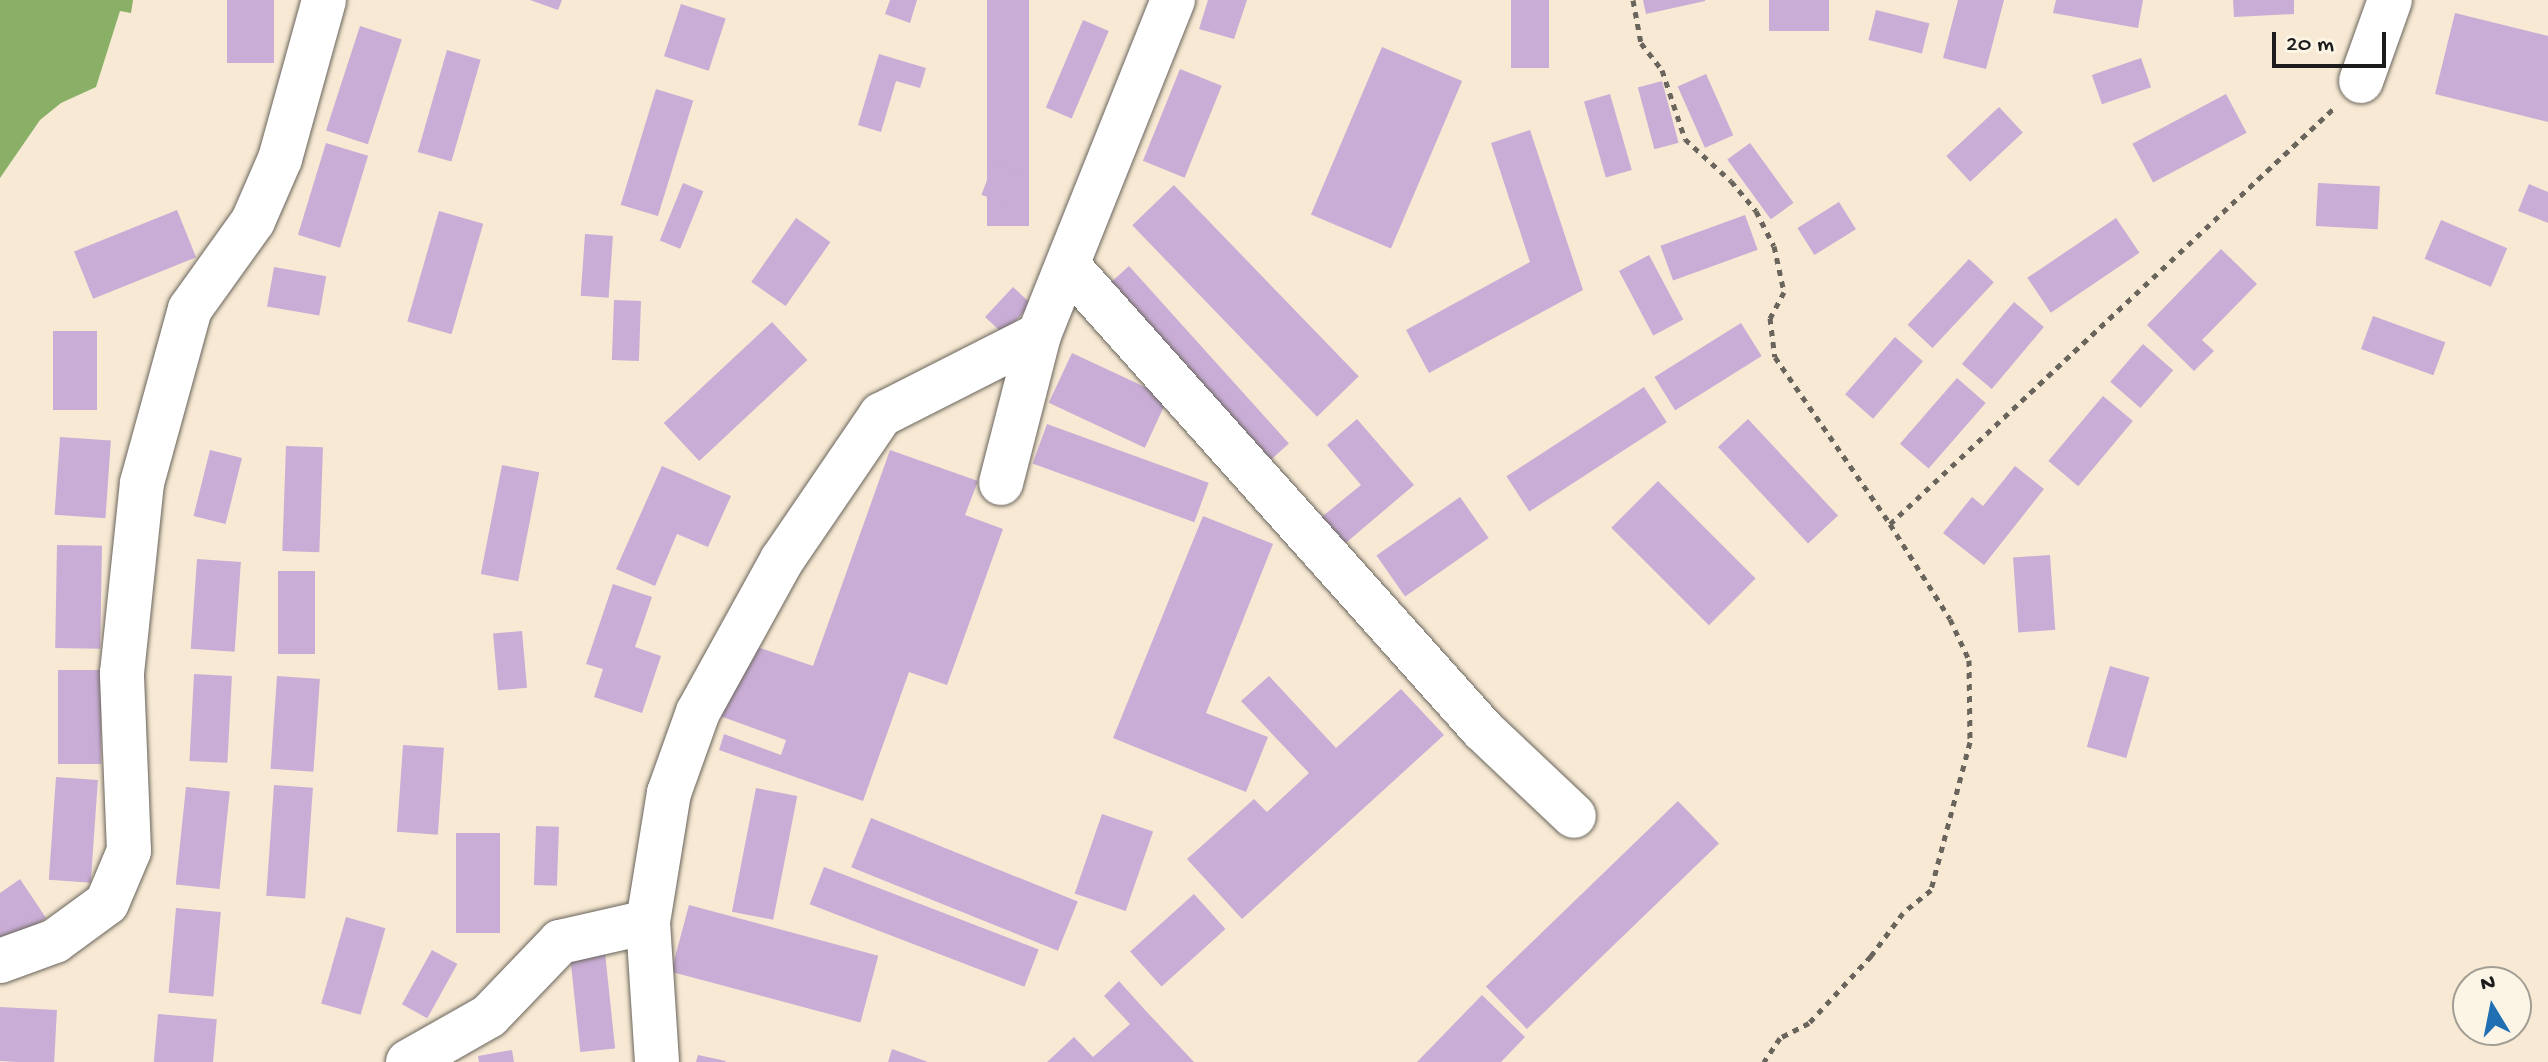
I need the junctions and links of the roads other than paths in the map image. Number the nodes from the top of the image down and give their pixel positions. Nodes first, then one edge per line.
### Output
1 (324, 0) edge
2 (1173, 0) edge
3 (2390, 0) edge
4 (2361, 81) road end
5 (1069, 267) junction
6 (1039, 335) junction
7 (1001, 483) dead end
8 (1574, 816) dead end
9 (648, 922) junction
10 (0, 961) edge
11 (408, 1062) edge
12 (657, 1062) edge

1 - 10 street
2 - 5 street
3 - 4 street
5 - 6 street
5 - 8 street
6 - 7 street
6 - 9 street
9 - 11 street
9 - 12 street

